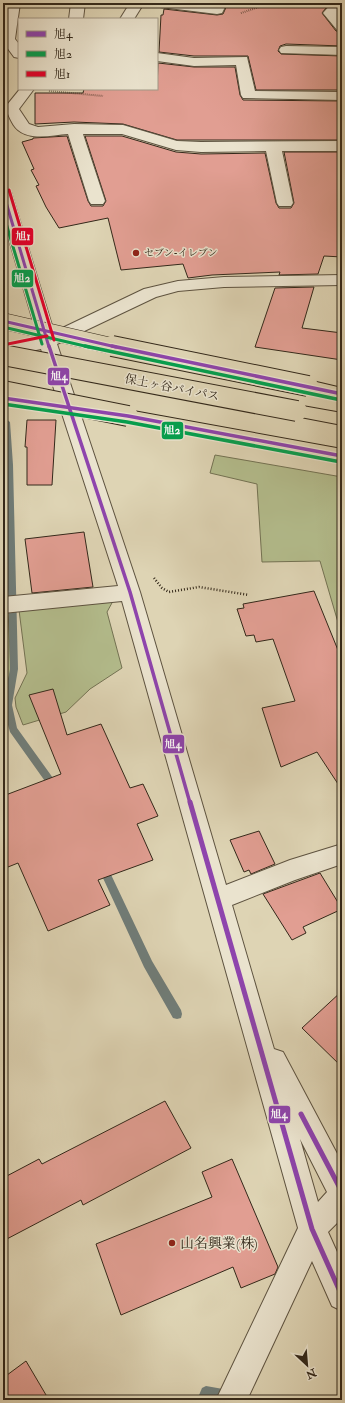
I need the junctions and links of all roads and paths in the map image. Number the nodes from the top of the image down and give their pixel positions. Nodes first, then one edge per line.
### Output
1 (13, 3) edge
2 (78, 3) edge
3 (137, 3) edge
4 (160, 3) edge
5 (270, 3) edge
6 (342, 3) edge
7 (219, 7) edge
8 (7, 17) edge
9 (76, 18) edge
10 (128, 18) edge
11 (342, 26) edge
12 (286, 50) dead end
13 (342, 51) edge
14 (18, 53) edge
15 (158, 57) edge
16 (26, 90) edge
17 (46, 90) dead end
18 (103, 96) dead end
19 (342, 96) edge
20 (7, 110) edge
21 (74, 129) junction
22 (273, 146) junction
23 (342, 146) edge
24 (3, 192) edge
25 (97, 201) dead end
26 (285, 203) dead end
27 (342, 280) edge
28 (3, 321) edge
29 (48, 342) junction
30 (3, 351) edge
31 (3, 355) edge
32 (3, 391) edge
33 (342, 394) edge
34 (3, 398) edge
35 (128, 416) junction
36 (342, 419) edge
37 (342, 456) edge
38 (122, 570) junction
39 (130, 592) junction
40 (249, 594) dead end
41 (3, 605) edge
42 (342, 854) edge
43 (217, 900) junction
44 (250, 1013) junction
45 (342, 1192) edge
46 (342, 1197) edge
47 (312, 1229) junction
48 (342, 1296) edge
49 (231, 1400) edge

1 - 8 street
2 - 9 street
3 - 10 street
4 - 7 street
5 - 7 path
6 - 11 street
8 - 14 street
12 - 13 street
15 - 19 street
16 - 20 street
17 - 18 path
20 - 21 street
21 - 22 street
21 - 25 street
22 - 23 street
22 - 26 street
24 - 29 street
27 - 29 street
28 - 33 highway, bridge
29 - 30 street
29 - 38 street
31 - 36 highway, 保土ヶ谷バイパス, bridge
32 - 35 highway, bridge
34 - 35 highway, bridge
35 - 37 highway
38 - 39 street
38 - 40 path
39 - 41 street
39 - 43 street
42 - 43 street
43 - 44 street
44 - 45 street
44 - 47 street
46 - 47 street
47 - 48 street
47 - 49 street

